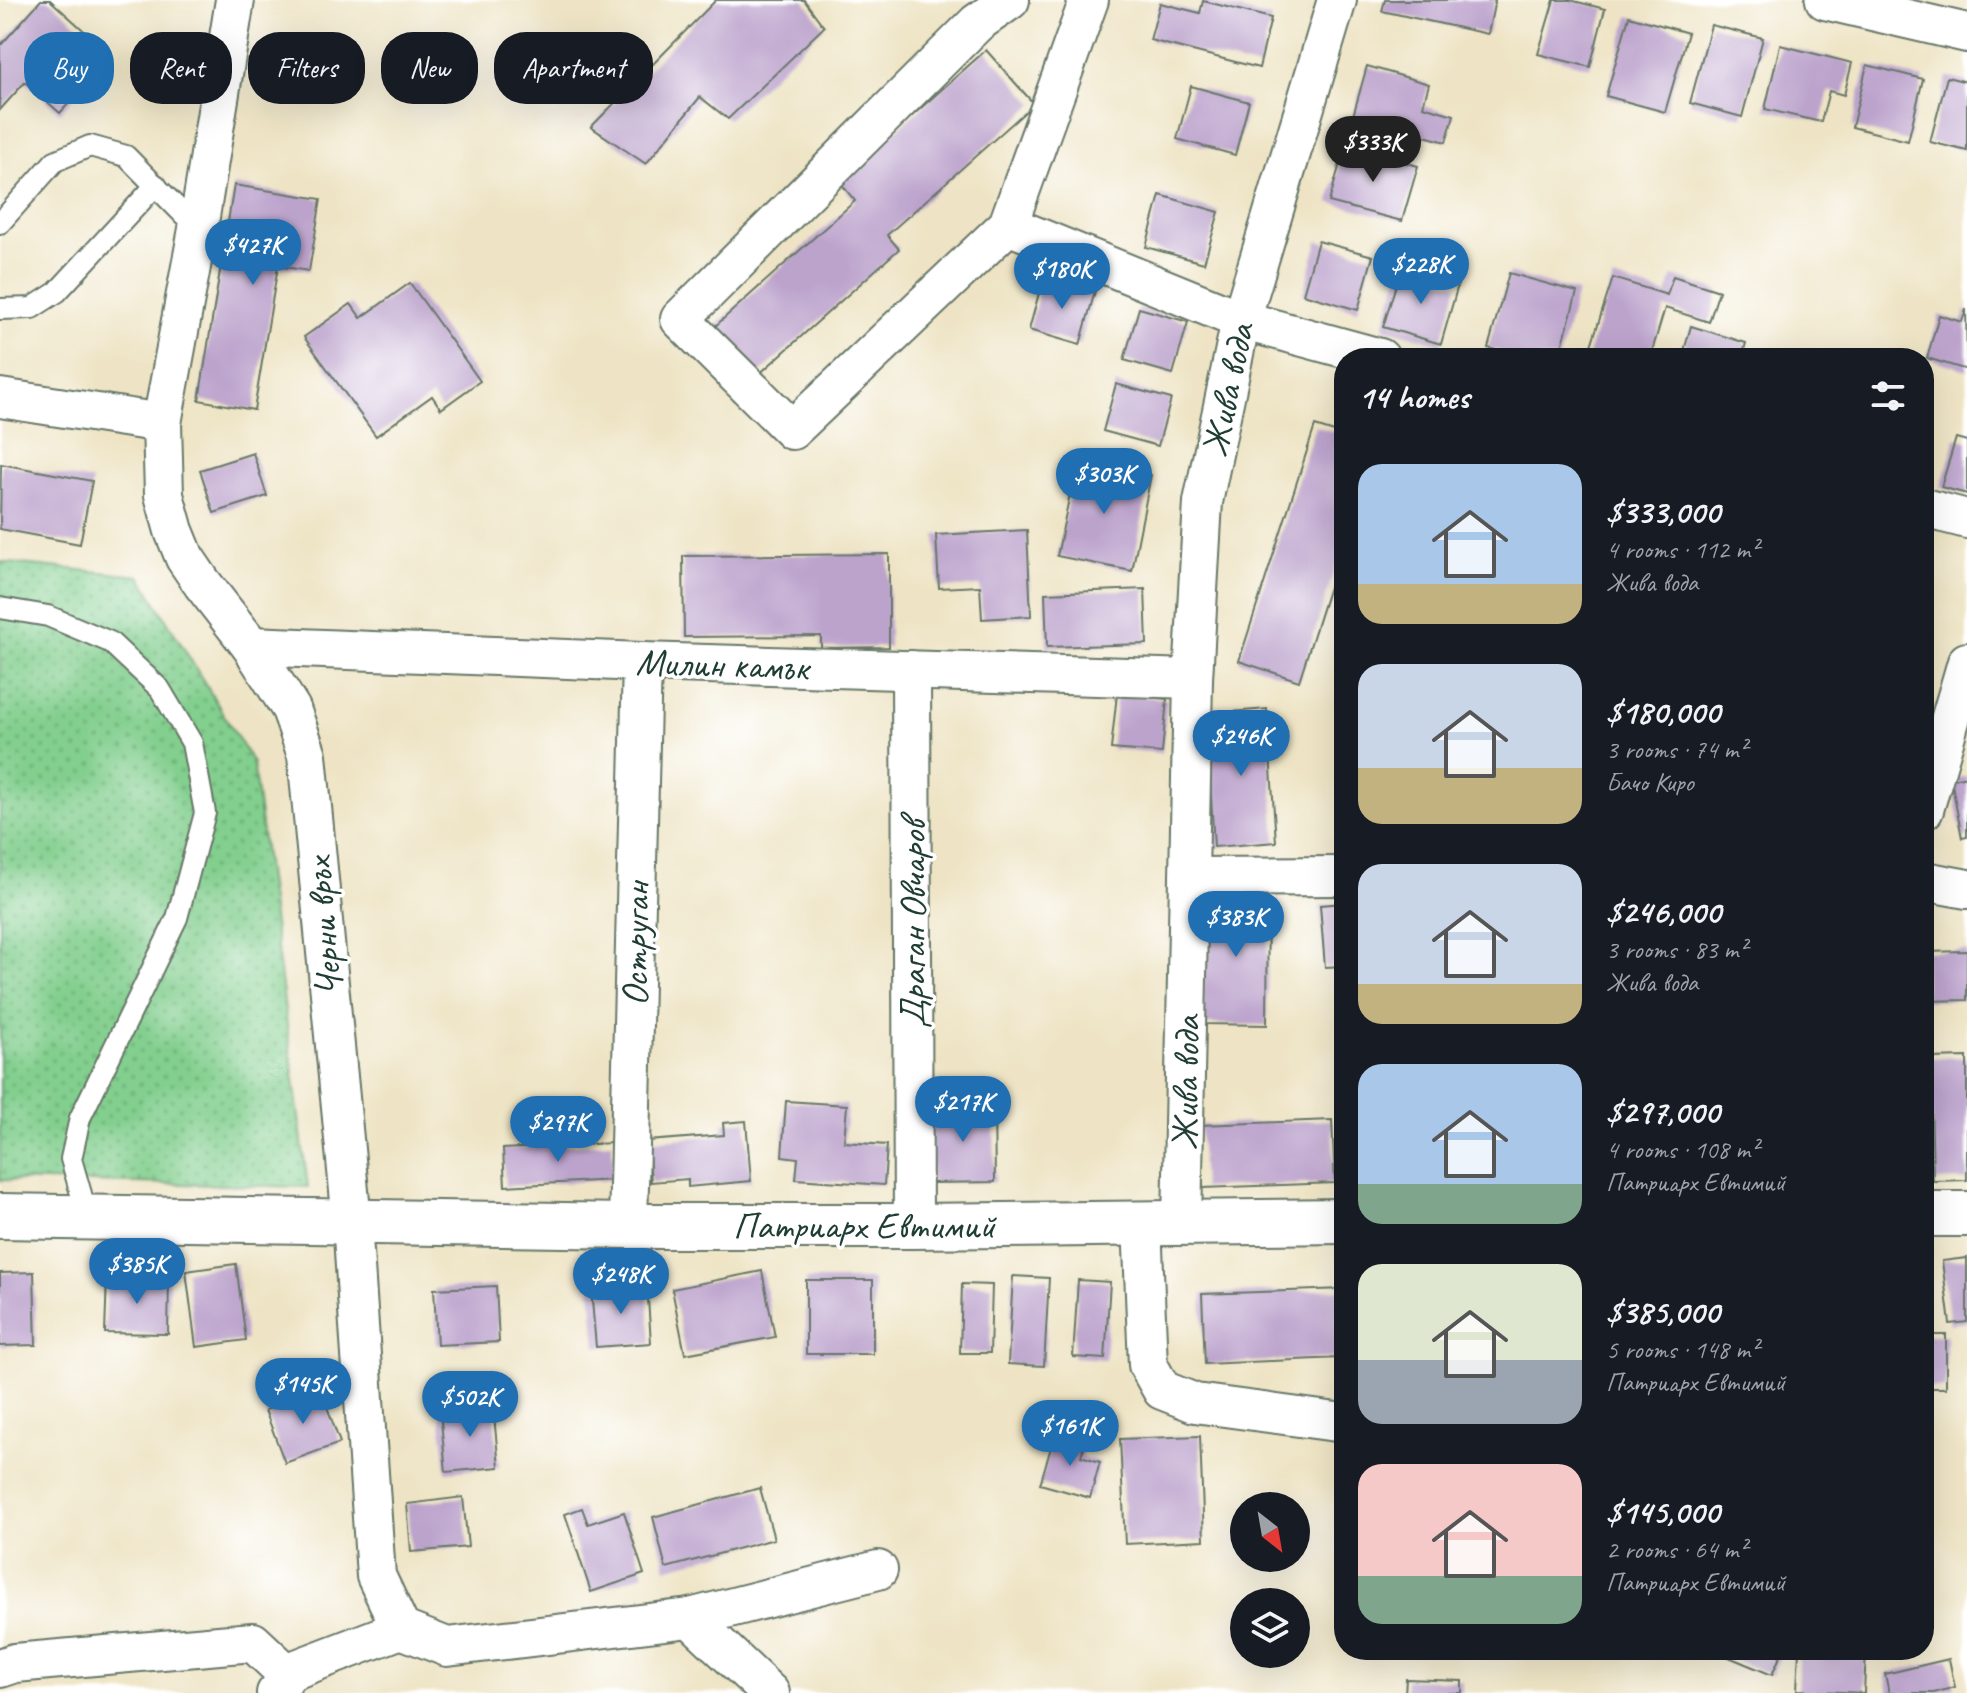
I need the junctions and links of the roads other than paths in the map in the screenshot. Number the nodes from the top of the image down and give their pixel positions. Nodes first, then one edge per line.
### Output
1 (235, 0) edge
2 (1010, 0) edge
3 (1089, 0) edge
4 (1337, 0) edge
5 (1825, 0) edge
6 (1967, 33) edge
7 (156, 185) junction
8 (0, 223) edge
9 (1008, 225) junction
10 (198, 229) junction
11 (0, 309) edge
12 (1241, 320) junction
13 (1343, 348) edge
14 (0, 398) edge
15 (162, 423) junction
16 (1934, 511) edge
17 (1967, 519) edge
18 (0, 608) edge
19 (251, 646) junction
20 (642, 662) junction
21 (1967, 662) edge
22 (911, 670) junction
23 (1193, 679) junction
24 (1934, 776) edge
25 (1334, 876) edge
26 (1189, 877) junction
27 (1934, 883) edge
28 (1967, 889) edge
29 (1934, 1214) edge
30 (1967, 1214) edge
31 (0, 1216) edge
32 (88, 1218) junction
33 (1334, 1221) edge
34 (352, 1222) junction
35 (1162, 1224) junction
36 (628, 1226) junction
37 (913, 1226) junction
38 (1334, 1422) edge
39 (878, 1570) dead end
40 (690, 1618) junction
41 (401, 1629) junction
42 (0, 1668) edge
43 (281, 1683) edge
44 (770, 1693) edge

1 - 10 street, Черни връх
2 - 9 street
3 - 9 street
4 - 12 street, Жива вода
5 - 6 street
7 - 8 lane
7 - 10 lane
7 - 11 lane
9 - 12 street
10 - 15 street, Черни връх
12 - 13 street
12 - 23 street, Жива вода
14 - 15 street
15 - 19 street, Черни връх
16 - 17 street
18 - 32 lane
19 - 20 street, Милин камък
19 - 34 street, Черни връх
20 - 22 street, Милин камък
20 - 36 street, Оструган
21 - 24 street
22 - 23 street, Милин камък
22 - 37 street, Драган Овчаров
23 - 26 street, Жива вода
25 - 26 street
26 - 35 street, Жива вода
27 - 28 street
29 - 30 street
31 - 32 street, Патриарх Евтимий
32 - 34 street, Патриарх Евтимий
33 - 35 street, Патриарх Евтимий
34 - 36 street, Патриарх Евтимий
34 - 41 street, Черни връх
35 - 37 street, Патриарх Евтимий
35 - 38 street, Жива вода
36 - 37 street, Патриарх Евтимий
39 - 40 street
40 - 41 street
40 - 44 street
41 - 43 street
42 - 43 street

